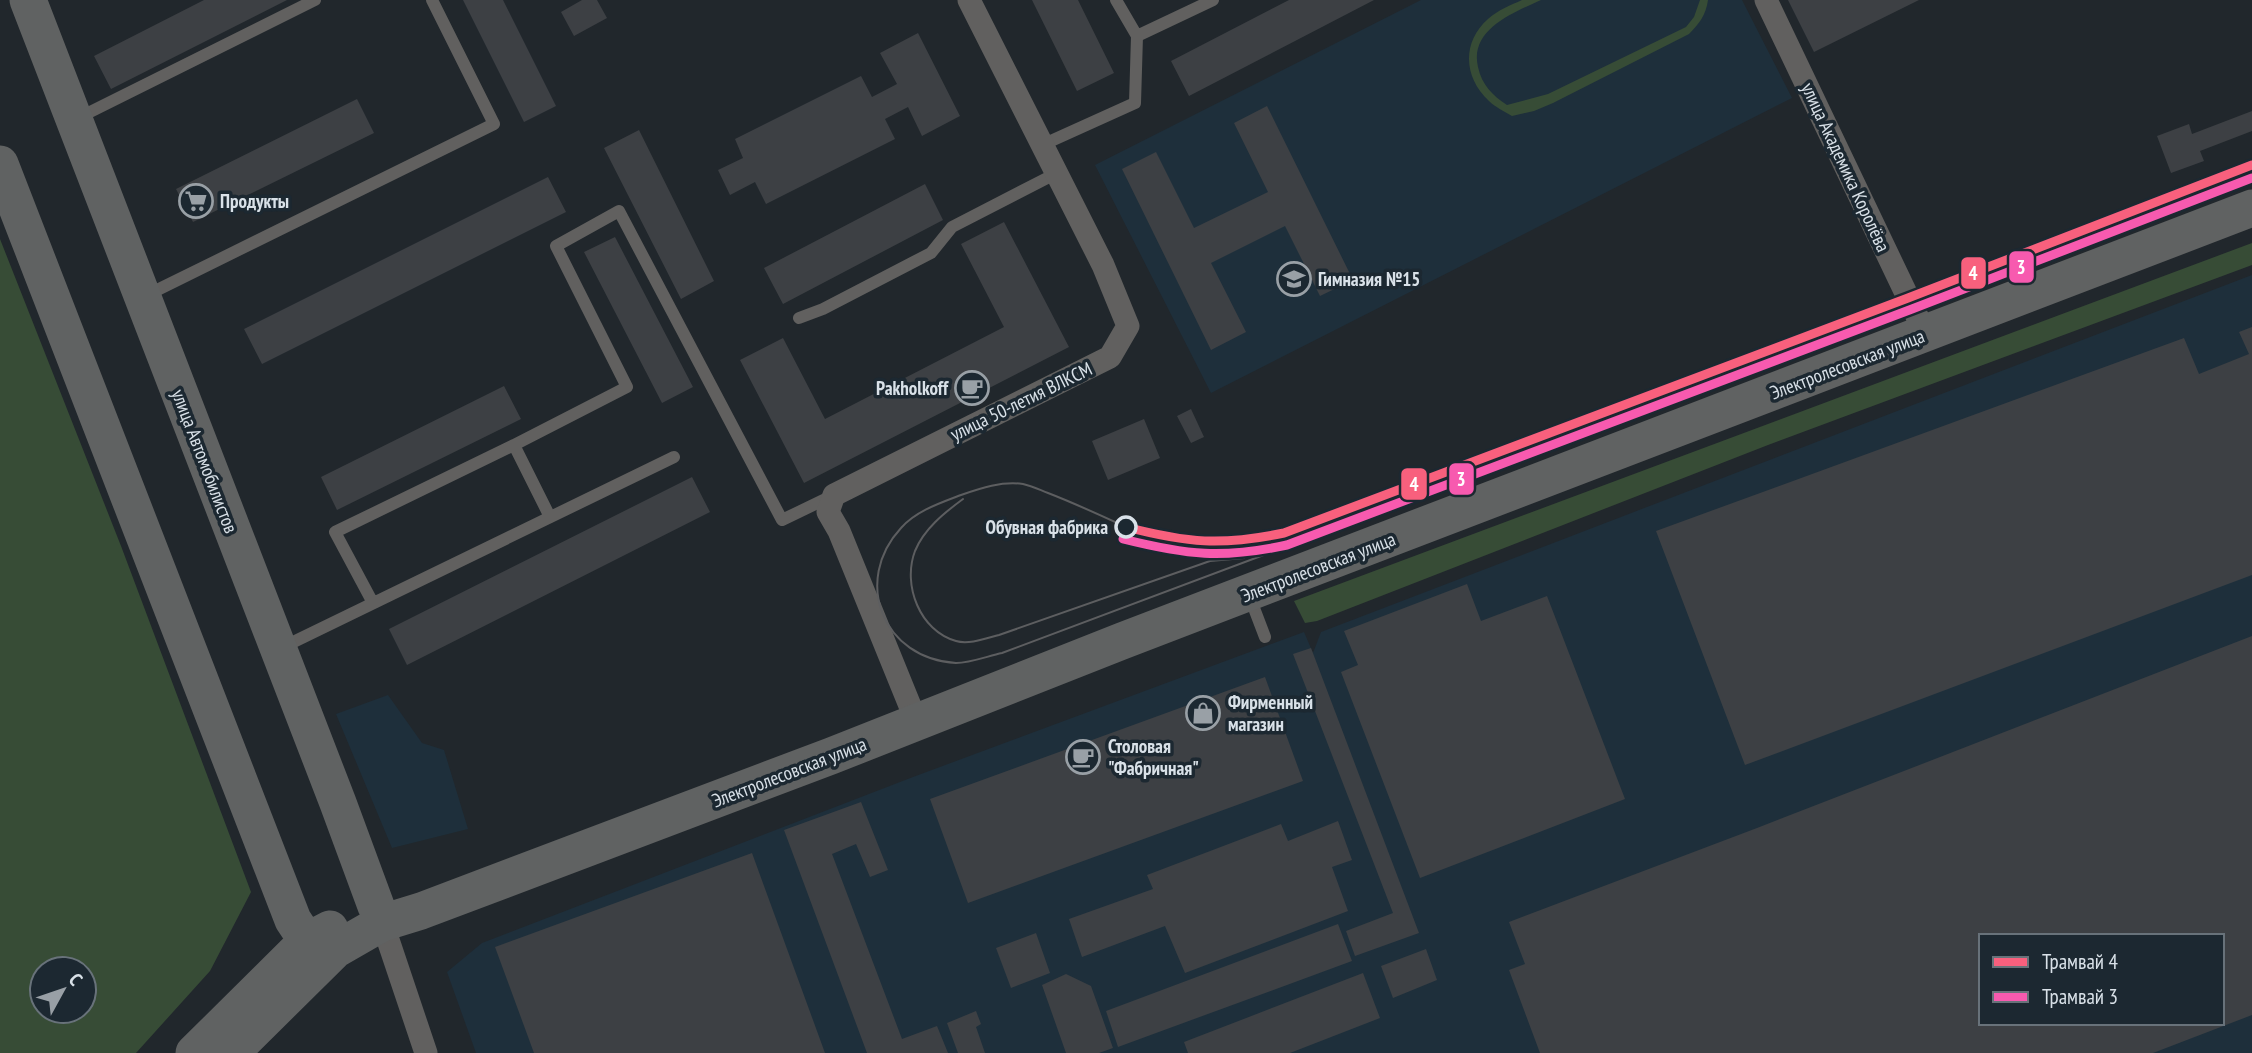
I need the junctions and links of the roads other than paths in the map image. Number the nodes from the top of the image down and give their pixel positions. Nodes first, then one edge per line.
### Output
1 (28, 0) edge
2 (315, 0) edge
3 (432, 0) edge
4 (969, 0) edge
5 (1116, 0) edge
6 (1213, 0) edge
7 (1766, 0) edge
8 (1137, 36) junction
9 (74, 120) junction
10 (1042, 145) junction
11 (0, 164) edge
12 (1057, 173) junction
13 (2252, 208) edge
14 (141, 298) junction
15 (799, 318) dead end
16 (1925, 334) junction
17 (514, 445) junction
18 (674, 457) dead end
19 (834, 495) junction
20 (550, 517) junction
21 (1248, 593) junction
22 (373, 603) junction
23 (1265, 637) dead end
24 (279, 649) junction
25 (917, 723) junction
26 (379, 915) junction
27 (321, 945) junction
28 (194, 1053) edge
29 (231, 1053) edge
30 (426, 1053) edge

1 - 9 main road, улица Автомобилистов
2 - 9 lane
3 - 14 lane
4 - 10 street, улица 50-летия ВЛКСМ
5 - 8 lane
6 - 8 lane
7 - 16 street, улица Академика Королёва
8 - 10 lane
9 - 14 main road, улица Автомобилистов
10 - 12 street, улица 50-летия ВЛКСМ
11 - 27 main road
12 - 15 lane
12 - 19 street, улица 50-летия ВЛКСМ
13 - 16 main road, Электролесовская улица
14 - 24 main road, улица Автомобилистов
16 - 21 main road, Электролесовская улица
17 - 19 lane
17 - 20 lane
17 - 22 lane
18 - 20 lane
19 - 25 street
20 - 22 lane
21 - 23 lane
21 - 25 main road, Электролесовская улица
22 - 24 lane
24 - 26 main road, улица Автомобилистов
25 - 26 main road, Электролесовская улица
26 - 27 main road
26 - 30 street, улица Автомобилистов
27 - 28 main road
27 - 29 main road

